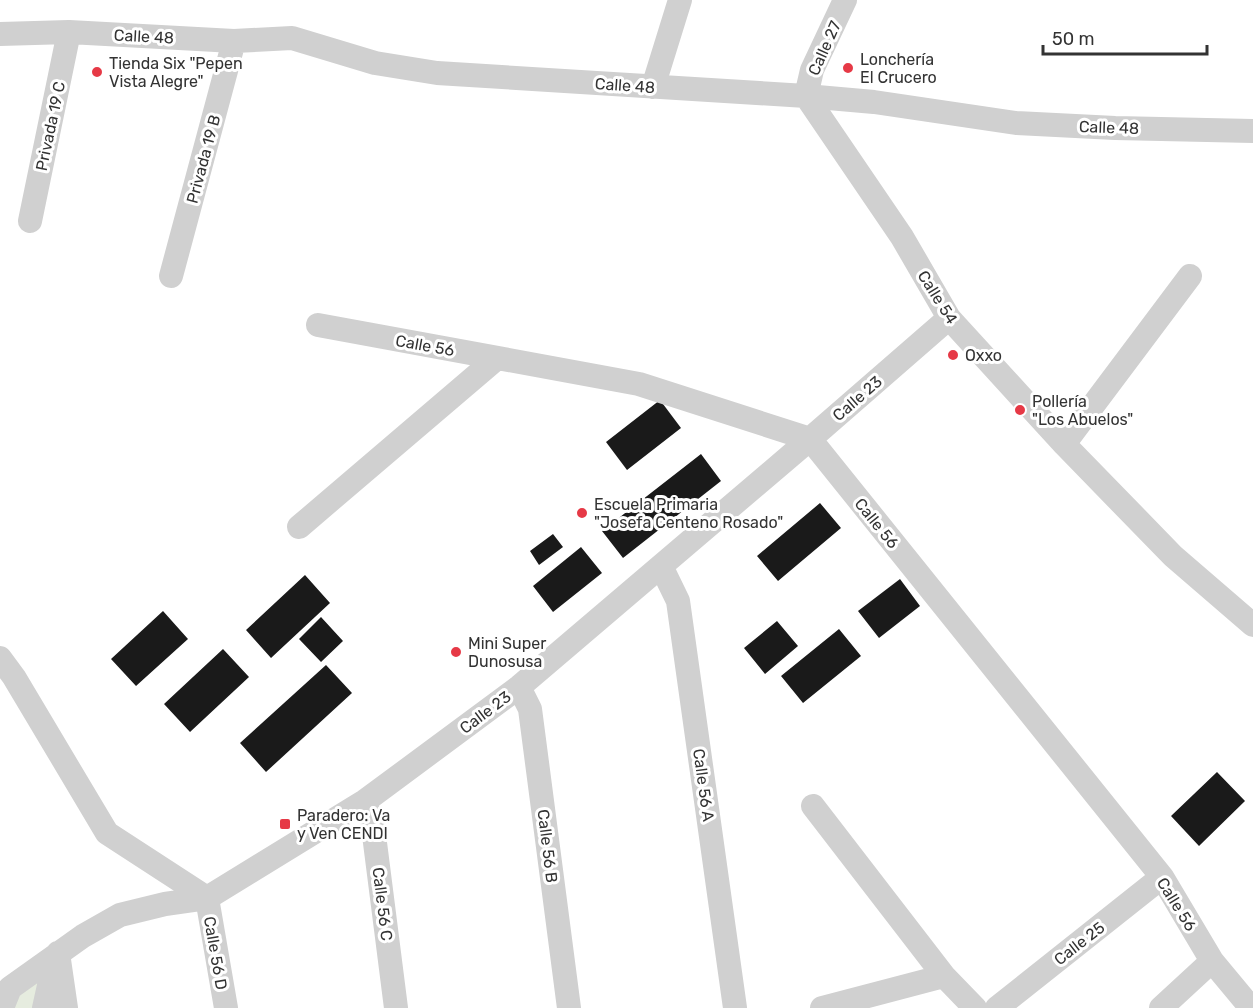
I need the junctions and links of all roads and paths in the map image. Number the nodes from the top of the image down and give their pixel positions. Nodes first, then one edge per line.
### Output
1 (680, 0) edge
2 (845, 0) edge
3 (69, 32) junction
4 (0, 34) edge
5 (234, 40) junction
6 (653, 87) junction
7 (806, 96) junction
8 (1253, 131) edge
9 (30, 221) dead end
10 (171, 276) dead end
11 (1190, 276) dead end
12 (949, 318) junction
13 (318, 325) dead end
14 (497, 358) junction
15 (810, 439) junction
16 (1064, 444) junction
17 (299, 527) dead end
18 (661, 566) junction
19 (1253, 625) edge
20 (5, 673) edge
21 (519, 687) junction
22 (365, 801) junction
23 (813, 806) dead end
24 (1162, 878) junction
25 (207, 898) junction
26 (57, 954) junction
27 (1212, 961) junction
28 (944, 976) junction
29 (4, 994) edge
30 (44, 1008) edge
31 (66, 1008) edge
32 (226, 1008) edge
33 (396, 1008) edge
34 (569, 1008) edge
35 (735, 1008) edge
36 (822, 1008) edge
37 (975, 1008) edge
38 (997, 1008) edge
39 (1161, 1008) edge
40 (1251, 1008) edge

1 - 6 street
2 - 7 street, Calle 27
3 - 4 street, Calle 48
3 - 5 street, Calle 48
3 - 9 street, Privada 19 C
5 - 6 street, Calle 48
5 - 10 street, Privada 19 B
6 - 7 street, Calle 48
7 - 8 street, Calle 48
7 - 12 street, Calle 54
11 - 16 street
12 - 15 street, Calle 23
12 - 16 street, Calle 54
13 - 14 street, Calle 56
14 - 15 street, Calle 56
14 - 17 street
15 - 18 street, Calle 23
15 - 24 street, Calle 56
16 - 19 street, Calle 54
18 - 21 street, Calle 23
18 - 35 street, Calle 56 A
20 - 25 street
21 - 22 street, Calle 23
21 - 34 street, Calle 56 B
22 - 25 street, Calle 23
22 - 33 street, Calle 56 C
23 - 28 street
24 - 27 street, Calle 56
24 - 38 street, Calle 25
25 - 26 street, Calle 23
25 - 32 street, Calle 56 D
26 - 29 street, Calle 23
26 - 30 street
26 - 31 street
27 - 39 street
27 - 40 street, Calle 56
28 - 36 street
28 - 37 street

